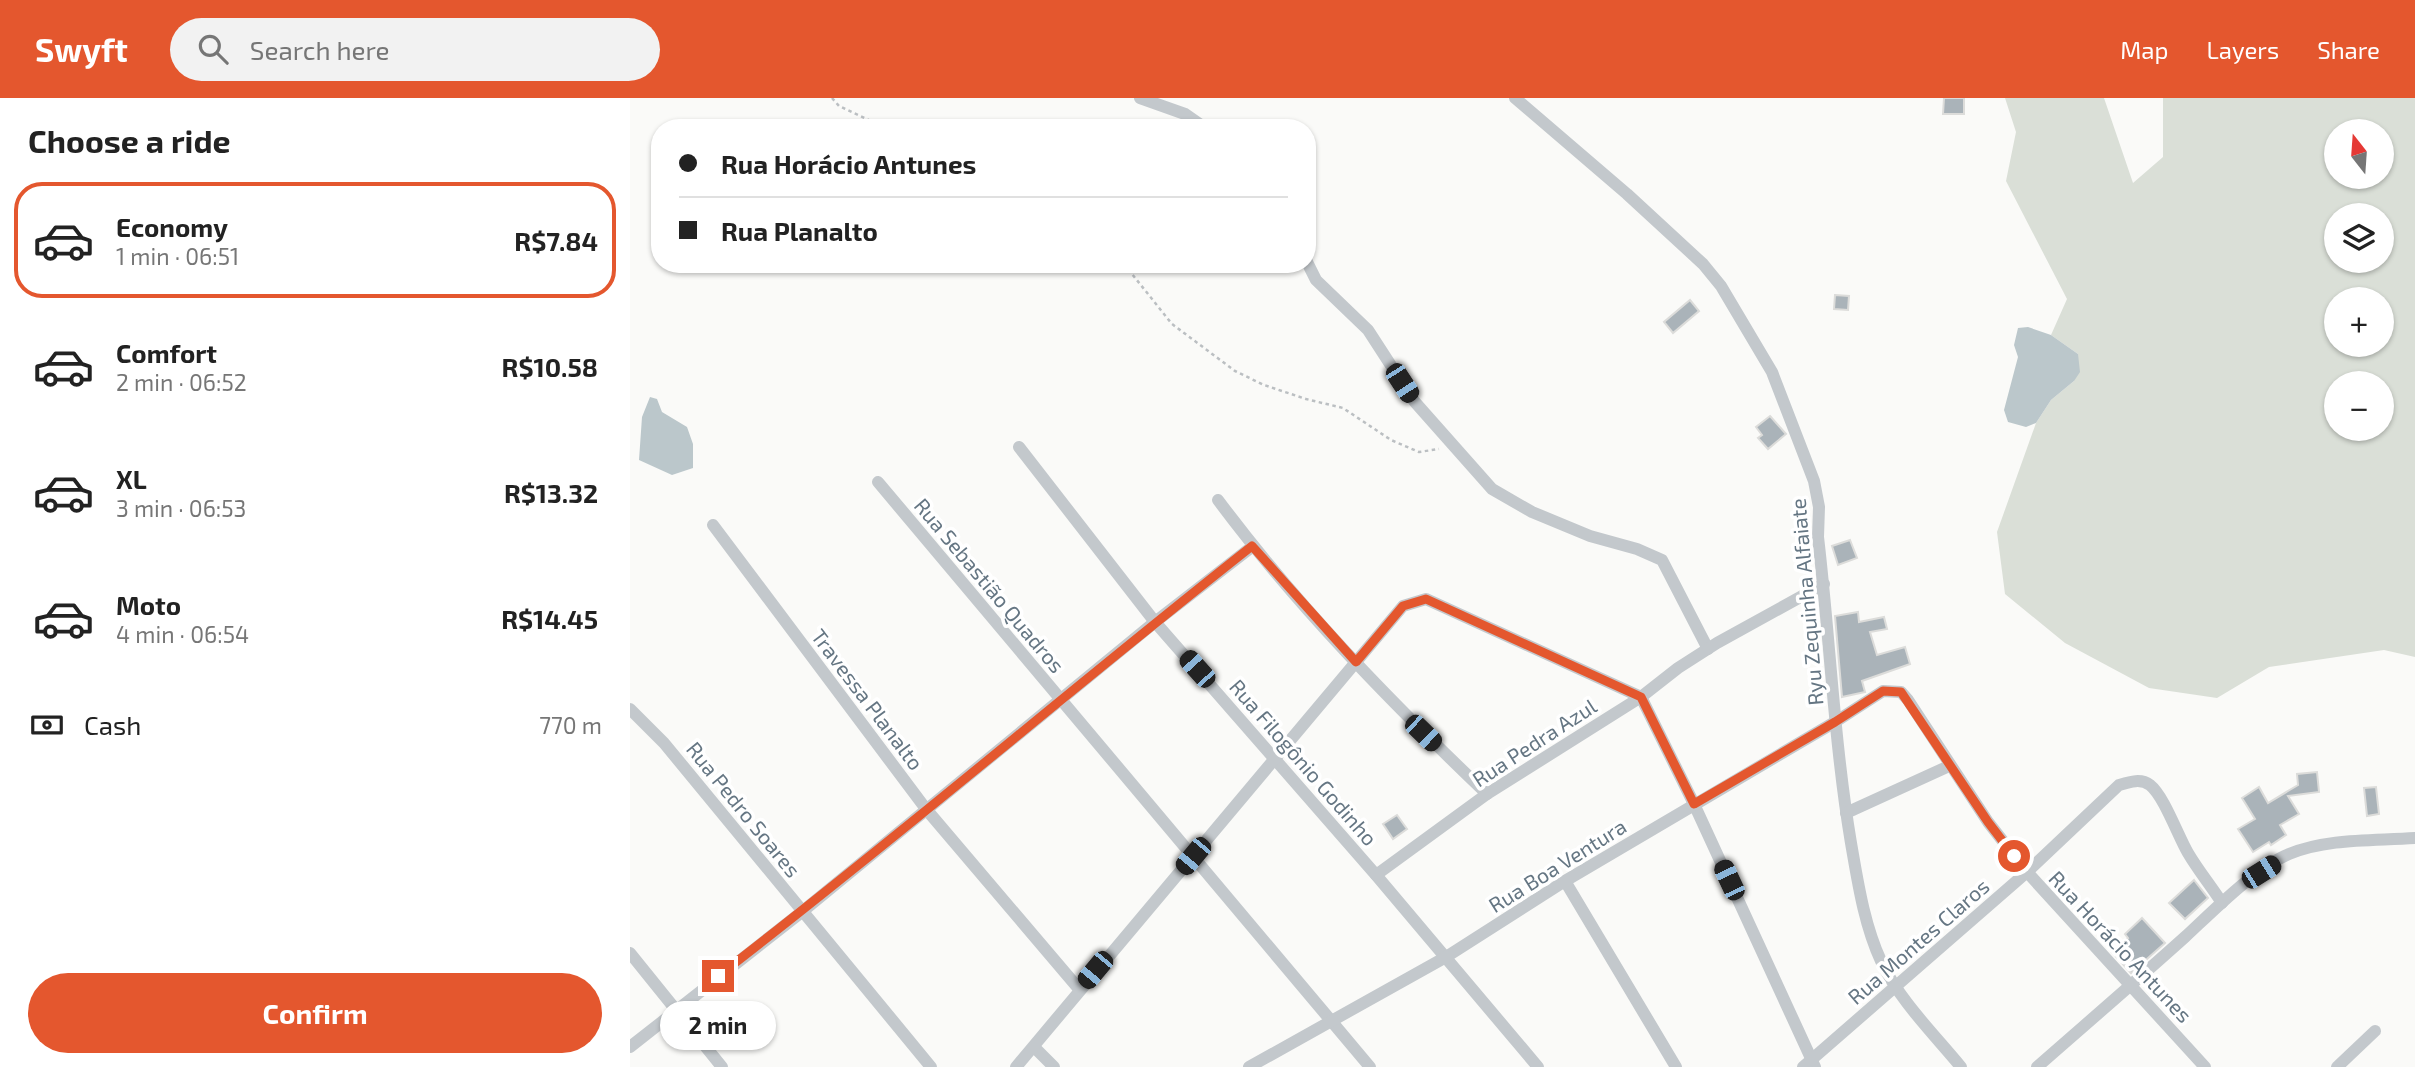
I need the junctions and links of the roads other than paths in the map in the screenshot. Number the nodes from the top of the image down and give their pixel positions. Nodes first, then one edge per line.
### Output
1 (1140, 98) edge
2 (1515, 98) edge
3 (1192, 119) edge
4 (1313, 273) edge
5 (1019, 447) dead end
6 (878, 482) dead end
7 (1218, 500) dead end
8 (713, 525) dead end
9 (1252, 546) junction
10 (1824, 584) junction
11 (1155, 622) junction
12 (1708, 649) junction
13 (1356, 662) junction
14 (1883, 691) joint
15 (1641, 697) junction
16 (1061, 700) junction
17 (630, 709) edge
18 (1835, 722) junction
19 (1275, 758) junction
20 (1949, 766) junction
21 (1487, 794) junction
22 (1694, 804) junction
23 (926, 809) junction
24 (1846, 813) junction
25 (2415, 838) edge
26 (1193, 856) junction
27 (2027, 872) junction
28 (1376, 875) junction
29 (1565, 881) junction
30 (2222, 903) junction
31 (803, 911) junction
32 (630, 953) edge
33 (1446, 957) junction
34 (2131, 985) junction
35 (1896, 987) junction
36 (1079, 989) junction
37 (676, 1009) junction
38 (1331, 1020) junction
39 (2375, 1031) dead end
40 (630, 1047) edge
41 (1034, 1048) junction
42 (1810, 1065) edge
43 (723, 1067) edge
44 (931, 1067) edge
45 (1016, 1067) edge
46 (1054, 1067) edge
47 (1249, 1067) edge
48 (1370, 1067) edge
49 (1538, 1067) edge
50 (1676, 1067) edge
51 (1961, 1067) edge
52 (2037, 1067) edge
53 (2205, 1067) edge
54 (2337, 1067) edge

1 - 3 street
2 - 10 street, Ryu Zequinha Alfaiate
4 - 12 street
5 - 11 street, Rua Filogônio Godinho
6 - 16 street, Rua Sebastião Quadros
7 - 9 street
8 - 23 street, Travessa Planalto
9 - 11 street
9 - 13 street
10 - 12 street, Rua Pedra Azul
10 - 18 street, Ryu Zequinha Alfaiate
11 - 16 street
11 - 19 street, Rua Filogônio Godinho
12 - 15 street, Rua Pedra Azul
13 - 15 street
13 - 19 street
13 - 21 street
14 - 18 street, Rua Boa Ventura
14 - 20 street, Rua Horácio Antunes
15 - 21 street, Rua Pedra Azul
15 - 22 street
16 - 23 street
16 - 26 street, Rua Sebastião Quadros
17 - 31 street, Rua Pedro Soares
18 - 22 street, Rua Boa Ventura
18 - 24 street, Ryu Zequinha Alfaiate
19 - 26 street
19 - 28 street, Rua Filogônio Godinho
20 - 24 street
20 - 27 street, Rua Horácio Antunes
21 - 28 street, Rua Pedra Azul
22 - 29 street, Rua Boa Ventura
22 - 42 street
23 - 31 street
23 - 36 street, Travessa Planalto
24 - 35 street, Ryu Zequinha Alfaiate
25 - 30 street
26 - 36 street
26 - 38 street, Rua Sebastião Quadros
27 - 30 street, Rua Montes Claros
27 - 34 street, Rua Horácio Antunes
27 - 35 street, Rua Montes Claros
28 - 33 street, Rua Filogônio Godinho
29 - 33 street, Rua Boa Ventura
29 - 50 street
30 - 34 street
31 - 37 street
31 - 44 street, Rua Pedro Soares
32 - 37 street
33 - 38 street, Rua Boa Ventura
33 - 49 street, Rua Filogônio Godinho
34 - 52 street
34 - 53 street, Rua Horácio Antunes
35 - 42 street, Rua Montes Claros
35 - 51 street, Ryu Zequinha Alfaiate
36 - 41 street
37 - 40 street
37 - 43 street
38 - 47 street, Rua Boa Ventura
38 - 48 street, Rua Sebastião Quadros
39 - 54 street
41 - 45 street
41 - 46 street

